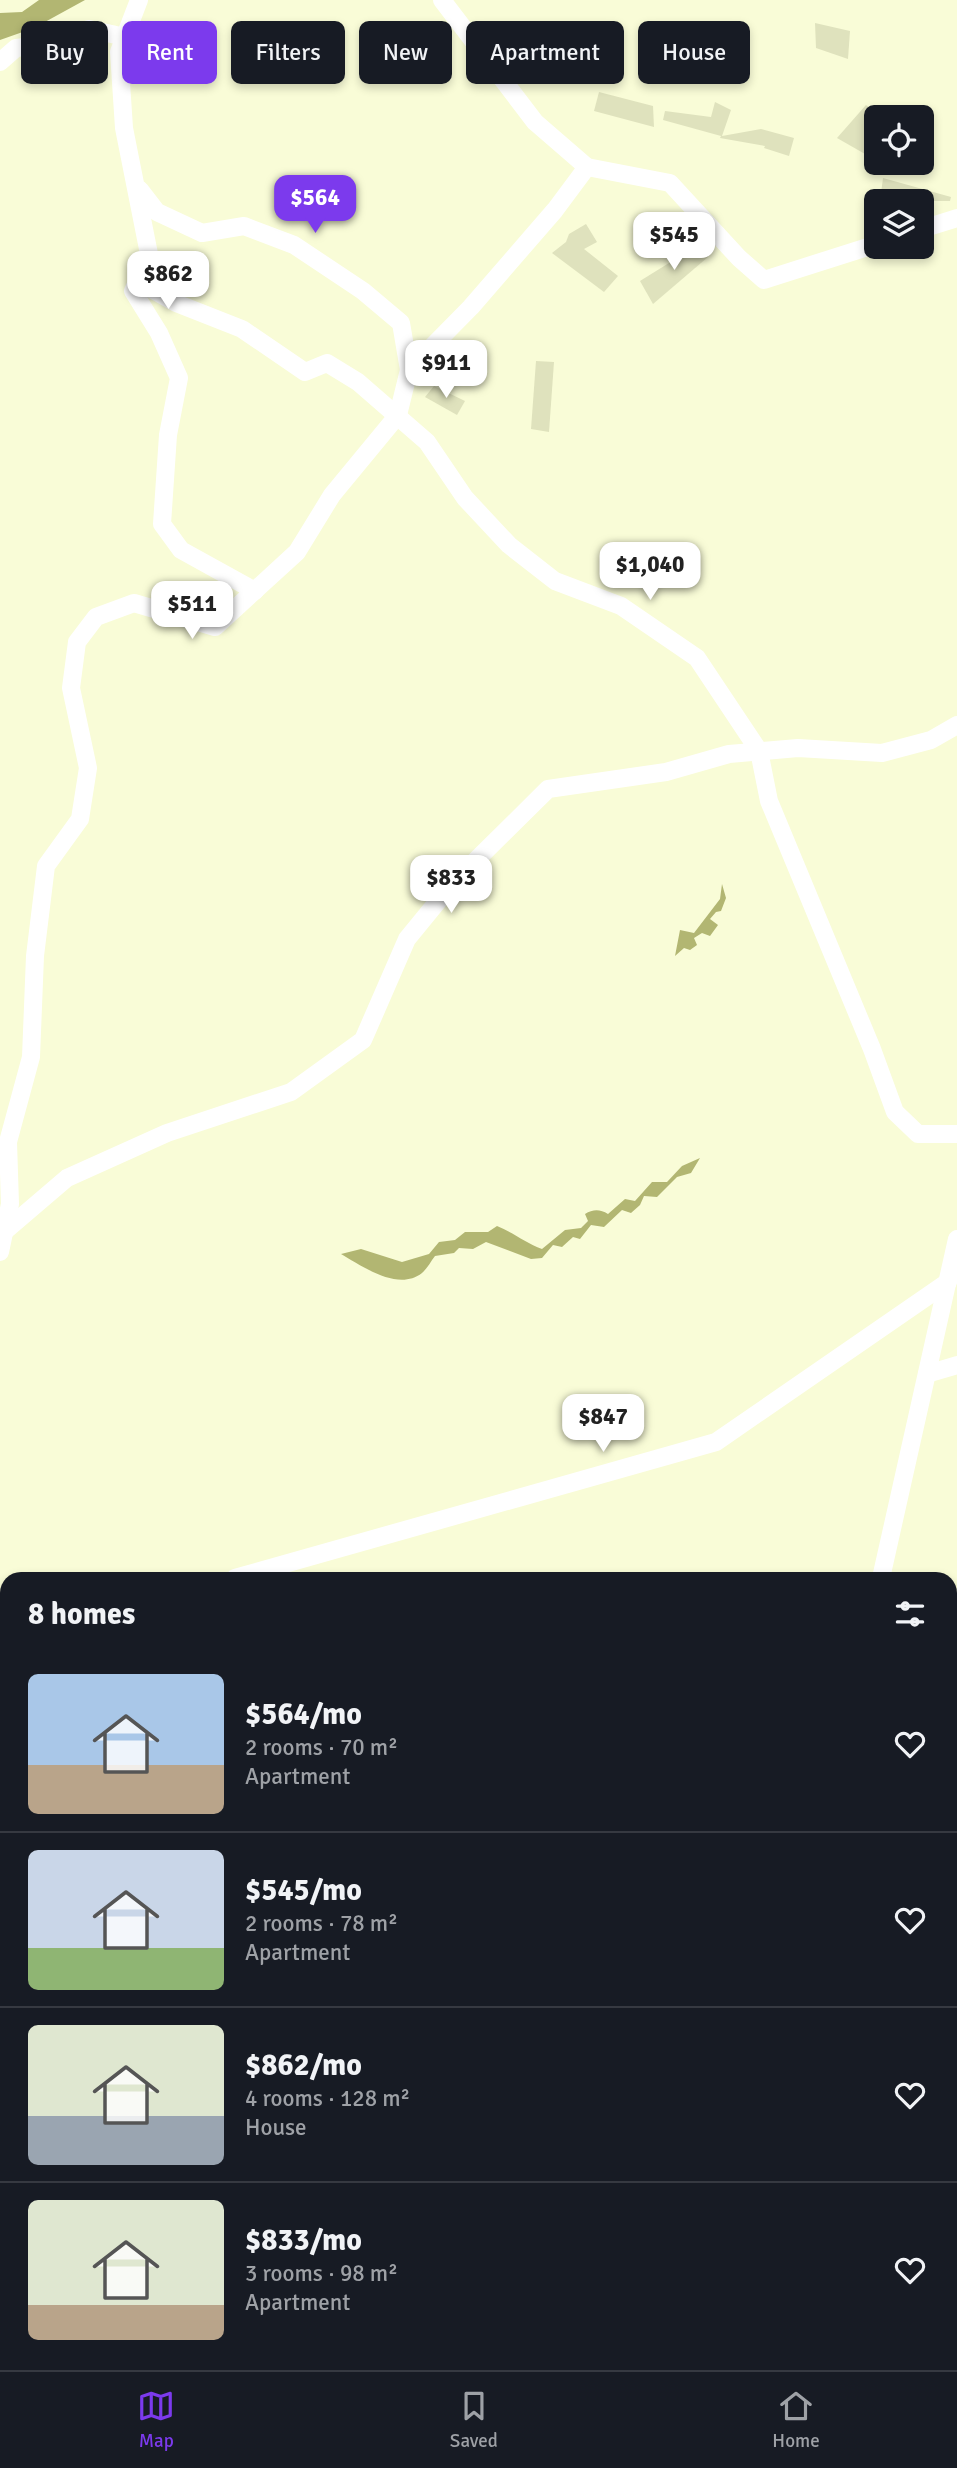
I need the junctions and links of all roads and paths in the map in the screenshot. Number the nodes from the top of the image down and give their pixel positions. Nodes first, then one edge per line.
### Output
1 (139, 0) edge
2 (442, 0) edge
3 (131, 21) edge
4 (122, 36) edge
5 (122, 44) edge
6 (0, 62) edge
7 (587, 167) junction
8 (137, 186) junction
9 (957, 218) edge
10 (934, 225) edge
11 (864, 248) edge
12 (137, 281) junction
13 (409, 370) junction
14 (398, 415) junction
15 (255, 591) junction
16 (957, 726) edge
17 (759, 751) junction
18 (0, 1114) edge
19 (10, 1132) junction
20 (957, 1134) edge
21 (5, 1231) junction
22 (957, 1239) edge
23 (0, 1252) edge
24 (948, 1282) junction
25 (957, 1365) edge
26 (928, 1374) junction
27 (256, 1572) edge
28 (882, 1572) edge

1 - 3 street
2 - 7 street
4 - 6 street
5 - 8 street
7 - 11 street
7 - 13 street
8 - 12 street
8 - 13 street
9 - 10 street
12 - 14 street
12 - 15 street
13 - 14 street
14 - 15 street
14 - 17 street
15 - 19 street
16 - 17 street
17 - 20 street
17 - 21 street
18 - 19 street
19 - 21 street
21 - 23 street
22 - 24 street
24 - 26 street
24 - 27 street
25 - 26 street
26 - 28 street

